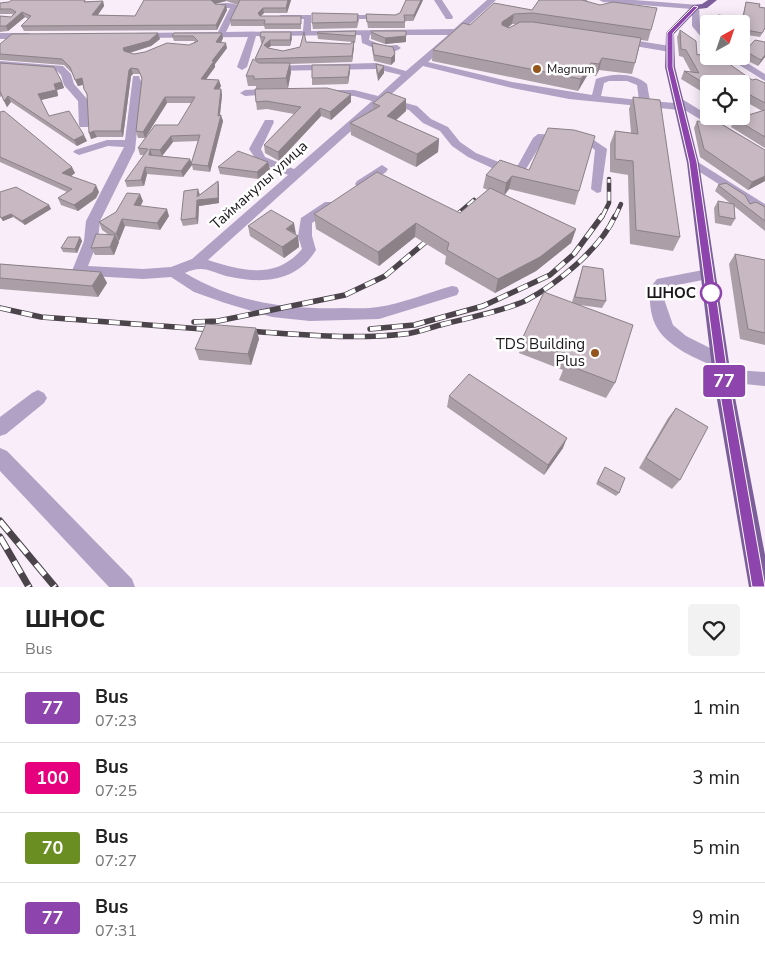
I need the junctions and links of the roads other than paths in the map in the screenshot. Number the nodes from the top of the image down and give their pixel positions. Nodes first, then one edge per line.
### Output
1 (438, 0) edge
2 (492, 0) edge
3 (603, 0) edge
4 (682, 0) edge
5 (713, 0) edge
6 (608, 4) edge
7 (671, 5) junction
8 (217, 6) edge
9 (700, 7) junction
10 (328, 16) edge
11 (272, 17) edge
12 (360, 17) junction
13 (396, 17) edge
14 (448, 17) dead end
15 (22, 26) edge
16 (700, 31) edge
17 (455, 32) junction
18 (361, 33) junction
19 (172, 34) junction
20 (221, 34) junction
21 (253, 34) junction
22 (133, 35) edge
23 (304, 35) junction
24 (0, 36) edge
25 (11, 36) junction
26 (36, 36) edge
27 (615, 41) edge
28 (310, 44) edge
29 (165, 45) edge
30 (0, 47) edge
31 (397, 48) dead end
32 (670, 49) junction
33 (420, 63) junction
34 (0, 64) edge
35 (744, 65) edge
36 (242, 67) dead end
37 (262, 68) edge
38 (407, 74) junction
39 (136, 78) dead end
40 (765, 78) edge
41 (624, 90) junction
42 (282, 92) edge
43 (318, 92) edge
44 (245, 93) dead end
45 (380, 98) junction
46 (596, 99) junction
47 (645, 104) junction
48 (678, 104) junction
49 (269, 122) dead end
50 (84, 125) dead end
51 (130, 144) junction
52 (79, 152) dead end
53 (765, 155) edge
54 (693, 162) junction
55 (382, 169) dead end
56 (296, 174) junction
57 (597, 189) dead end
58 (765, 210) edge
59 (197, 262) junction
60 (173, 272) junction
61 (708, 274) junction
62 (452, 291) dead end
63 (721, 368) junction
64 (765, 379) edge
65 (38, 398) dead end
66 (0, 428) edge
67 (0, 457) edge
68 (124, 587) edge
69 (760, 587) edge

1 - 14 street
2 - 17 street, Тайманулы улица
3 - 6 street
4 - 7 street
5 - 9 main road
6 - 7 street
7 - 9 street
8 - 20 street
9 - 16 street
9 - 32 main road
10 - 12 street
11 - 23 street
12 - 13 street
12 - 18 street
15 - 25 street
17 - 18 street
17 - 33 street, Тайманулы улица
18 - 23 street
18 - 31 street
19 - 20 street
19 - 22 street
19 - 29 street
20 - 21 street
21 - 23 street
21 - 36 street
23 - 28 street
24 - 25 street
25 - 26 street
25 - 30 street
27 - 32 street
32 - 48 main road
33 - 38 street, Тайманулы улица
33 - 46 street
34 - 50 street
35 - 40 street
37 - 38 street
38 - 45 street, Тайманулы улица
39 - 51 street
41 - 46 street
41 - 46 street
41 - 47 street
41 - 47 street
42 - 44 street
43 - 45 street
45 - 56 street, Тайманулы улица
45 - 57 street
47 - 48 street
48 - 53 street
48 - 54 main road
49 - 56 street
51 - 52 street
51 - 60 street, Тайманулы улица
54 - 58 street
54 - 61 main road
55 - 59 street
56 - 59 street, Тайманулы улица
59 - 60 street, Тайманулы улица
60 - 62 street
61 - 63 main road
61 - 63 street
63 - 64 street
63 - 69 main road
65 - 66 street
67 - 68 street

